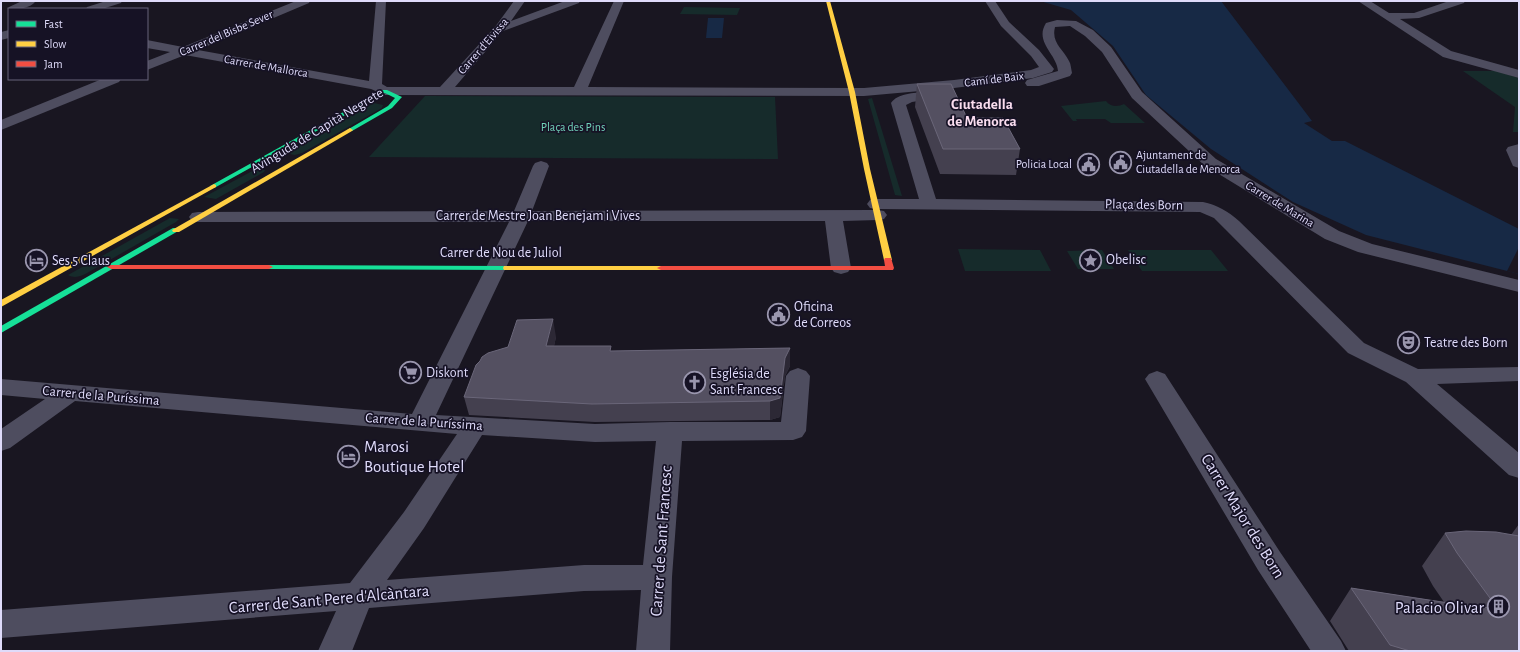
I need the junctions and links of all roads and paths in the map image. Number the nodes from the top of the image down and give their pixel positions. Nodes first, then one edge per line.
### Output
1 (31, 1) edge
2 (117, 1) edge
3 (305, 1) edge
4 (381, 1) edge
5 (520, 1) edge
6 (575, 1) edge
7 (619, 1) edge
8 (828, 1) edge
9 (990, 1) edge
10 (1363, 1) edge
11 (1460, 1) edge
12 (15, 8) edge
13 (94, 8) edge
14 (1388, 16) junction
15 (499, 29) junction
16 (148, 44) edge
17 (183, 51) junction
18 (148, 66) edge
19 (1519, 74) edge
20 (112, 80) edge
21 (380, 88) junction
22 (444, 91) junction
23 (579, 91) junction
24 (852, 92) junction
25 (1, 125) edge
26 (1519, 148) edge
27 (257, 162) junction
28 (1519, 163) edge
29 (287, 166) junction
30 (541, 166) dead end
31 (930, 204) junction
32 (877, 210) junction
33 (168, 212) junction
34 (833, 215) junction
35 (521, 216) junction
36 (198, 217) junction
37 (112, 267) junction
38 (496, 267) junction
39 (841, 268) junction
40 (1519, 286) edge
41 (6, 290) dead end
42 (19, 294) junction
43 (54, 299) junction
44 (1, 304) edge
45 (1, 330) edge
46 (1519, 374) edge
47 (798, 376) dead end
48 (1414, 377) junction
49 (1157, 380) dead end
50 (1, 387) edge
51 (70, 393) junction
52 (420, 423) junction
53 (475, 425) junction
54 (670, 431) junction
55 (1, 442) edge
56 (1519, 468) edge
57 (657, 577) junction
58 (358, 597) junction
59 (1, 624) edge
60 (335, 651) edge
61 (654, 651) edge
62 (1329, 651) edge

1 - 12 street
2 - 13 street
3 - 17 street, Carrer del Bisbe Sever
4 - 21 street
5 - 15 street, Carrer d'Eivissa
6 - 15 street
7 - 23 street
8 - 24 street
9 - 24 street, Camí de Baix
10 - 14 street
11 - 14 street
14 - 19 street
15 - 22 street, Carrer d'Eivissa
16 - 17 street, Carrer de Mallorca
17 - 18 street, Carrer del Bisbe Sever
17 - 21 street, Carrer de Mallorca
20 - 25 street
21 - 22 street
21 - 27 street, Avinguda de Capità Negrete
21 - 29 street, Avinguda de Capità Negrete
22 - 23 street
23 - 24 street
24 - 32 street
26 - 28 street
27 - 29 street
27 - 33 street, Avinguda de Capità Negrete
29 - 36 street, Avinguda de Capità Negrete
30 - 35 street
31 - 32 street, Plaça des Born
31 - 40 street, Carrer de Marina
31 - 48 street, Plaça des Born
32 - 34 street, Carrer de Mestre Joan Benejam i Vives
32 - 39 street, Carrer de Nou de Juliol
33 - 36 street
33 - 42 street, Avinguda de Capità Negrete
34 - 35 street, Carrer de Mestre Joan Benejam i Vives
34 - 39 street
35 - 36 street, Carrer de Mestre Joan Benejam i Vives
35 - 38 street
36 - 37 street, Avinguda de Capità Negrete
37 - 38 street, Carrer de Nou de Juliol
37 - 43 street, Avinguda de Capità Negrete
38 - 39 street, Carrer de Nou de Juliol
38 - 52 street
41 - 42 street
42 - 43 street
42 - 44 street, Avinguda de Capità Negrete
43 - 45 street, Avinguda de Capità Negrete
46 - 48 street
47 - 54 street, Carrer de la Puríssima
48 - 56 street
49 - 62 street, Carrer Major des Born
50 - 51 street, Carrer de la Puríssima
51 - 52 street, Carrer de la Puríssima
51 - 55 street
52 - 53 street, Carrer de la Puríssima
53 - 54 street, Carrer de la Puríssima
53 - 58 street
54 - 57 street, Carrer de Sant Francesc
57 - 58 street, Carrer de Sant Pere d'Alcàntara
57 - 61 street, Carrer de Sant Francesc
58 - 59 street, Carrer de Sant Pere d'Alcàntara
58 - 60 street

